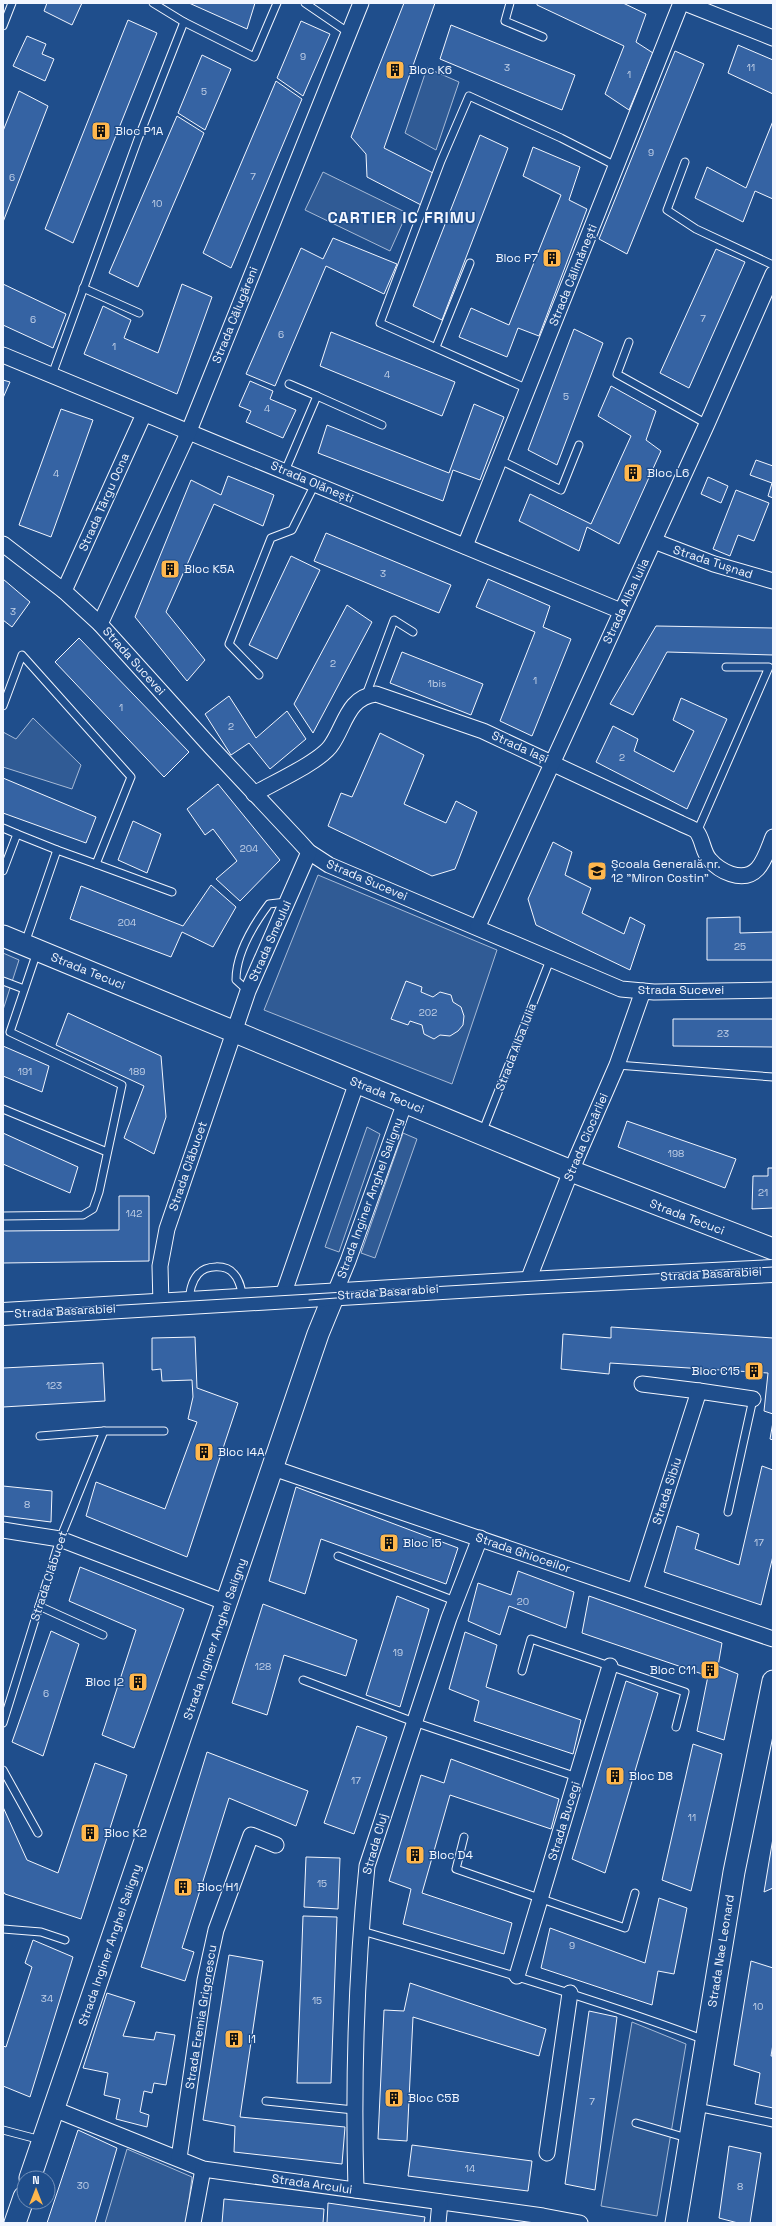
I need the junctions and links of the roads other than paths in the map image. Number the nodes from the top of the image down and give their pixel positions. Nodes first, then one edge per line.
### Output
1 (12, 3) edge
2 (153, 3) edge
3 (277, 3) edge
4 (305, 3) edge
5 (361, 3) edge
6 (510, 3) edge
7 (681, 3) edge
8 (685, 3) edge
9 (184, 22) junction
10 (3, 26) edge
11 (349, 33) junction
12 (543, 37) dead end
13 (773, 38) edge
14 (686, 162) dead end
15 (616, 166) junction
16 (470, 263) dead end
17 (773, 265) edge
18 (773, 274) edge
19 (83, 288) junction
20 (139, 313) dead end
21 (629, 342) dead end
22 (436, 347) junction
23 (3, 355) edge
24 (52, 375) junction
25 (289, 384) dead end
26 (528, 390) junction
27 (317, 396) junction
28 (144, 414) junction
29 (707, 424) junction
30 (382, 425) dead end
31 (189, 431) junction
32 (579, 445) dead end
33 (500, 460) junction
34 (286, 471) junction
35 (316, 484) junction
36 (654, 541) junction
37 (3, 544) edge
38 (465, 546) junction
39 (773, 581) edge
40 (64, 591) junction
41 (621, 611) junction
42 (100, 624) junction
43 (413, 632) dead end
44 (726, 667) dead end
45 (259, 675) dead end
46 (366, 695) junction
47 (3, 706) edge
48 (554, 763) junction
49 (254, 794) junction
50 (3, 828) edge
51 (697, 832) junction
52 (17, 834) junction
53 (773, 837) edge
54 (57, 850) junction
55 (309, 852) junction
56 (96, 864) junction
57 (3, 871) edge
58 (172, 892) dead end
59 (287, 902) junction
60 (478, 926) junction
61 (3, 936) edge
62 (31, 947) junction
63 (550, 960) junction
64 (3, 981) edge
65 (24, 989) junction
66 (773, 990) edge
67 (248, 991) junction
68 (643, 991) junction
69 (6, 1030) edge
70 (234, 1031) junction
71 (617, 1065) junction
72 (773, 1076) edge
73 (357, 1082) junction
74 (405, 1102) junction
75 (3, 1109) edge
76 (482, 1133) junction
77 (107, 1152) junction
78 (571, 1171) junction
79 (3, 1216) edge
80 (773, 1249) edge
81 (773, 1271) edge
82 (527, 1283) junction
83 (334, 1295) junction
84 (282, 1298) junction
85 (245, 1301) junction
86 (188, 1304) junction
87 (161, 1305) junction
88 (3, 1314) edge
89 (642, 1384) dead end
90 (699, 1391) junction
91 (753, 1399) joint
92 (104, 1431) junction
93 (164, 1431) dead end
94 (40, 1436) dead end
95 (273, 1468) junction
96 (728, 1512) dead end
97 (3, 1530) edge
98 (480, 1538) junction
99 (60, 1539) junction
100 (338, 1556) dead end
101 (635, 1591) junction
102 (456, 1601) junction
103 (227, 1603) junction
104 (39, 1606) junction
105 (104, 1634) dead end
106 (773, 1639) edge
107 (610, 1666) junction
108 (522, 1671) dead end
109 (303, 1680) dead end
110 (773, 1681) edge
111 (414, 1722) junction
112 (3, 1723) edge
113 (676, 1728) dead end
114 (3, 1770) edge
115 (577, 1776) junction
116 (38, 1833) dead end
117 (464, 1837) dead end
118 (276, 1844) dead end
119 (635, 1893) dead end
120 (540, 1898) junction
121 (3, 1929) edge
122 (362, 1931) junction
123 (64, 1940) dead end
124 (517, 1976) junction
125 (570, 1992) junction
126 (707, 2041) junction
127 (266, 2101) dead end
128 (696, 2107) junction
129 (54, 2109) junction
130 (354, 2110) junction
131 (636, 2123) dead end
132 (773, 2123) edge
133 (3, 2130) edge
134 (689, 2139) junction
135 (43, 2140) junction
136 (547, 2153) dead end
137 (179, 2158) junction
138 (203, 2169) junction
139 (33, 2170) edge
140 (356, 2190) junction
141 (440, 2202) junction
142 (20, 2210) edge
143 (527, 2218) edge
144 (15, 2223) edge
145 (193, 2223) edge
146 (438, 2223) edge
147 (580, 2223) edge
148 (676, 2223) edge

1 - 10 lane
2 - 9 lane
3 - 9 lane
4 - 11 lane
5 - 11 street, Strada Călugăreni
6 - 12 lane
7 - 15 street, Strada Călimănești
8 - 13 street
9 - 19 lane
11 - 31 street, Strada Călugăreni
14 - 17 lane
15 - 22 lane
15 - 26 street, Strada Călimănești
16 - 22 lane
18 - 29 street, Strada Alba Iulia
19 - 20 lane
19 - 24 lane
21 - 29 lane
22 - 26 lane
23 - 24 street, Strada Olănești
24 - 28 street, Strada Olănești
25 - 27 lane
26 - 33 street, Strada Călimănești
27 - 30 lane
27 - 34 lane
28 - 31 street, Strada Olănești
28 - 40 street, Strada Târgu Ocna
29 - 36 street, Strada Alba Iulia
31 - 34 street, Strada Olănești
31 - 42 street, Strada Călugăreni
32 - 33 lane
33 - 38 street, Strada Călimănești
34 - 35 street, Strada Olănești
35 - 38 street, Strada Olănești
35 - 45 lane
36 - 39 street, Strada Tușnad
36 - 41 street, Strada Alba Iulia
37 - 40 street, Strada Sucevei
38 - 41 street, Strada Olănești
40 - 42 street, Strada Sucevei
41 - 48 street, Strada Alba Iulia
42 - 49 street, Strada Sucevei
43 - 46 lane
44 - 51 lane
46 - 48 street, Strada Iași
46 - 49 street
47 - 56 lane
48 - 51 street, Strada Iași
48 - 60 street, Strada Alba Iulia
49 - 55 street, Strada Sucevei
50 - 52 lane
51 - 53 street
52 - 54 lane
52 - 57 lane
54 - 56 lane
54 - 62 lane
55 - 59 street, Strada Smeului
55 - 60 street, Strada Sucevei
56 - 58 lane
59 - 67 street, Strada Smeului
59 - 67 lane
60 - 63 street, Strada Sucevei
61 - 62 main road, Strada Tecuci
62 - 65 lane
62 - 70 main road, Strada Tecuci
63 - 68 street, Strada Sucevei
63 - 76 lane, Strada Alba Iulia
64 - 65 lane
65 - 69 lane
66 - 68 street, Strada Sucevei
67 - 70 street, Strada Smeului
68 - 71 street, Strada Ciocârliei
69 - 77 lane
70 - 73 main road, Strada Tecuci
70 - 87 street, Strada Clăbucet
71 - 72 lane
71 - 78 street, Strada Ciocârliei
73 - 74 main road, Strada Tecuci
73 - 84 street
74 - 76 main road, Strada Tecuci
74 - 83 street, Strada Inginer Anghel Saligny
75 - 77 lane
76 - 78 main road, Strada Tecuci
77 - 79 lane
78 - 80 main road, Strada Tecuci
78 - 82 street, Strada Ciocârliei
81 - 82 main road, Strada Basarabiei
82 - 83 main road, Strada Basarabiei
83 - 84 main road, Strada Basarabiei
83 - 95 main road, Strada Inginer Anghel Saligny
84 - 85 main road, Strada Basarabiei
85 - 86 main road, Strada Basarabiei
85 - 86 lane
86 - 87 main road, Strada Basarabiei
87 - 88 main road, Strada Basarabiei
89 - 90 street
90 - 91 street
90 - 101 street, Strada Sibiu
91 - 96 lane
92 - 93 lane
92 - 94 lane
92 - 99 lane, Strada Clăbucet
95 - 98 street, Strada Ghioceilor
95 - 103 main road, Strada Inginer Anghel Saligny
97 - 99 street
98 - 101 street, Strada Ghioceilor
98 - 102 street, Strada Cluj
99 - 103 street
99 - 104 lane, Strada Clăbucet
100 - 102 lane
101 - 106 street, Strada Ghioceilor
102 - 111 street, Strada Cluj
103 - 129 main road, Strada Inginer Anghel Saligny
104 - 105 lane
104 - 112 lane, Strada Clăbucet
107 - 108 lane
107 - 113 lane
107 - 115 street, Strada Bucegi
109 - 111 lane
110 - 126 main road, Strada Nae Leonard
111 - 115 lane
111 - 122 street, Strada Cluj
114 - 116 lane
115 - 120 street, Strada Bucegi
117 - 120 lane
118 - 137 street, Strada Eremia Grigorescu
119 - 120 lane
120 - 124 street, Strada Bucegi
121 - 123 lane
122 - 124 lane
122 - 130 street, Strada Cluj
124 - 125 lane
125 - 126 lane
125 - 136 street
126 - 128 main road, Strada Nae Leonard
127 - 130 lane
128 - 132 lane
128 - 134 main road, Strada Nae Leonard
129 - 135 main road, Strada Inginer Anghel Saligny
129 - 137 street, Strada Arcului
130 - 140 street, Strada Cluj
131 - 134 lane
133 - 135 lane
134 - 148 main road, Strada Nae Leonard
135 - 139 main road, Strada Inginer Anghel Saligny
137 - 138 street, Strada Arcului
138 - 140 street, Strada Arcului
138 - 145 street
140 - 141 street, Strada Arcului
141 - 143 street, Strada Arcului
141 - 146 street
142 - 144 main road
143 - 147 street, Strada Arcului

